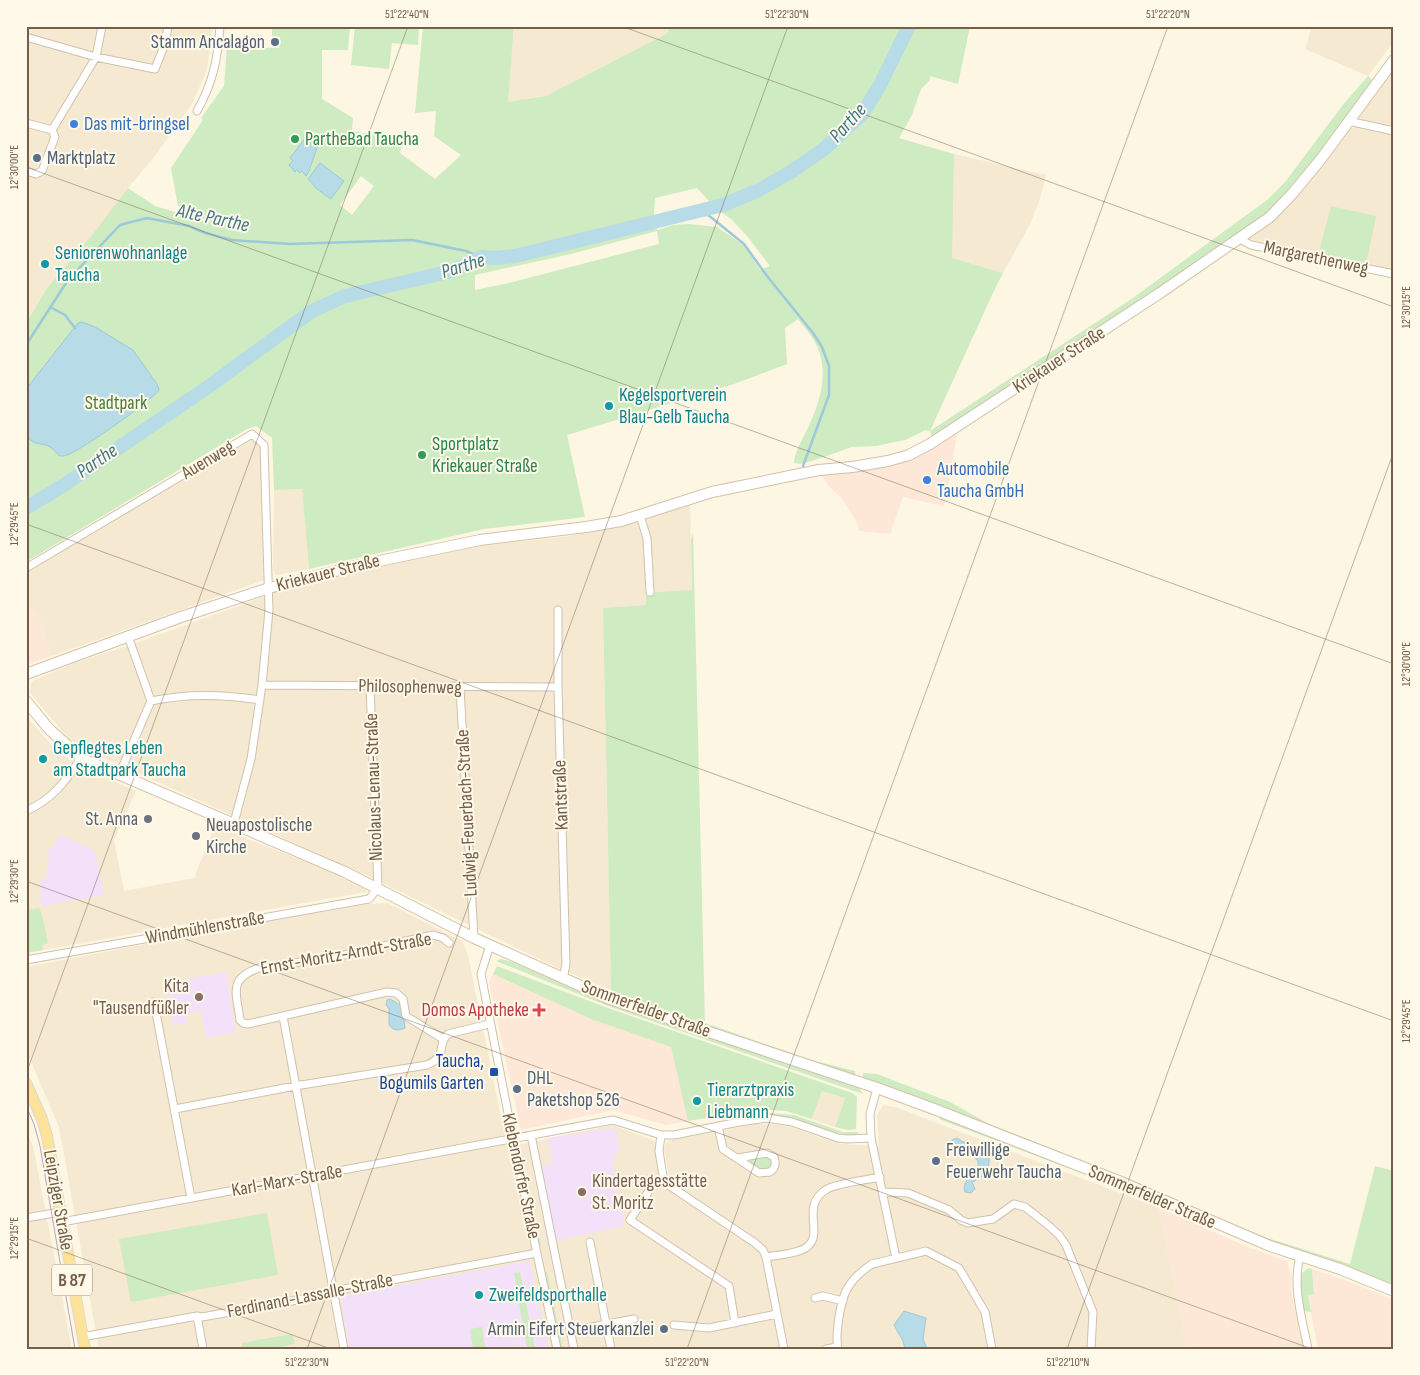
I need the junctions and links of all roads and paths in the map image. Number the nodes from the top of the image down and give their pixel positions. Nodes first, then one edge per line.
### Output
1 (102, 26) edge
2 (168, 26) edge
3 (220, 26) edge
4 (26, 38) edge
5 (96, 57) junction
6 (1394, 60) edge
7 (197, 111) dead end
8 (1348, 121) junction
9 (26, 123) edge
10 (52, 130) junction
11 (1394, 131) edge
12 (26, 171) edge
13 (1240, 238) junction
14 (1394, 274) edge
15 (640, 516) junction
16 (26, 568) edge
17 (269, 588) junction
18 (650, 592) dead end
19 (558, 610) dead end
20 (128, 636) junction
21 (26, 674) edge
22 (262, 684) junction
23 (370, 686) junction
24 (558, 687) junction
25 (460, 688) junction
26 (260, 700) junction
27 (26, 701) edge
28 (152, 701) junction
29 (81, 758) junction
30 (119, 775) junction
31 (26, 811) edge
32 (234, 824) junction
33 (378, 888) junction
34 (474, 938) junction
35 (449, 943) dead end
36 (490, 945) junction
37 (26, 960) edge
38 (563, 979) junction
39 (154, 1002) dead end
40 (283, 1016) junction
41 (489, 1024) junction
42 (443, 1039) junction
43 (26, 1083) edge
44 (295, 1086) junction
45 (877, 1088) junction
46 (175, 1109) junction
47 (718, 1126) junction
48 (531, 1135) junction
49 (661, 1135) junction
50 (871, 1138) junction
51 (513, 1139) junction
52 (738, 1158) junction
53 (312, 1176) junction
54 (880, 1177) junction
55 (664, 1182) junction
56 (882, 1192) junction
57 (191, 1198) junction
58 (61, 1217) junction
59 (26, 1218) edge
60 (590, 1242) dead end
61 (537, 1254) junction
62 (1300, 1256) junction
63 (766, 1257) junction
64 (896, 1258) junction
65 (1394, 1291) edge
66 (333, 1292) junction
67 (815, 1298) dead end
68 (843, 1301) junction
69 (777, 1314) junction
70 (198, 1316) junction
71 (634, 1319) dead end
72 (735, 1323) junction
73 (606, 1324) junction
74 (674, 1325) dead end
75 (571, 1331) junction
76 (82, 1337) junction
77 (837, 1348) edge
78 (85, 1349) edge
79 (203, 1349) edge
80 (344, 1349) edge
81 (557, 1349) edge
82 (574, 1349) edge
83 (611, 1349) edge
84 (784, 1349) edge
85 (826, 1349) edge
86 (992, 1349) edge
87 (1091, 1349) edge
88 (1308, 1349) edge

1 - 5 street
2 - 5 street
3 - 7 street
4 - 5 street
5 - 10 street
6 - 8 street, Kriekauer Straße
8 - 11 street
8 - 13 street, Kriekauer Straße
9 - 10 street
10 - 12 street
13 - 14 street, Margarethenweg
13 - 15 street, Kriekauer Straße
15 - 17 street, Kriekauer Straße
15 - 18 street
16 - 17 street, Auenweg
17 - 20 street, Kriekauer Straße
17 - 22 street
19 - 24 street, Kantstraße
20 - 21 street, Kriekauer Straße
20 - 28 street
22 - 23 street, Philosophenweg
22 - 26 street
23 - 25 street, Philosophenweg
23 - 33 street, Nicolaus-Lenau-Straße
24 - 25 street, Philosophenweg
24 - 38 street, Kantstraße
25 - 34 street, Ludwig-Feuerbach-Straße
26 - 28 street
26 - 32 street
27 - 29 street, Sommerfelder Straße
28 - 30 street
29 - 30 street, Sommerfelder Straße
29 - 31 street
30 - 32 street, Sommerfelder Straße
32 - 33 street, Sommerfelder Straße
33 - 34 street, Sommerfelder Straße
33 - 37 street, Windmühlenstraße
34 - 36 street, Sommerfelder Straße
35 - 40 street, Ernst-Moritz-Arndt-Straße
36 - 38 street, Sommerfelder Straße
36 - 41 street, Klebendorfer Straße
38 - 45 street, Sommerfelder Straße
39 - 46 street
40 - 42 street, Ernst-Moritz-Arndt-Straße
40 - 44 street
41 - 42 street
41 - 51 street, Klebendorfer Straße
42 - 44 street
43 - 58 main road, Leipziger Straße / B 87
44 - 46 street
44 - 53 street
45 - 50 street
45 - 62 street, Sommerfelder Straße
46 - 57 street
47 - 49 street
47 - 50 street
47 - 52 street
48 - 49 street, Karl-Marx-Straße
48 - 51 street, Karl-Marx-Straße
48 - 75 street, Klebendorfer Straße
49 - 55 street
50 - 54 street
51 - 53 street, Karl-Marx-Straße
51 - 61 street, Klebendorfer Straße
52 - 52 street
53 - 57 street, Karl-Marx-Straße
53 - 66 street
54 - 56 street
54 - 63 street
55 - 63 street
55 - 72 street
56 - 64 street
56 - 87 street
57 - 58 street, Karl-Marx-Straße
58 - 59 street, Karl-Marx-Straße
58 - 76 main road, Leipziger Straße / B 87
60 - 73 street
61 - 66 street, Ferdinand-Lassalle-Straße
61 - 81 street, Klebendorfer Straße
62 - 65 street, Sommerfelder Straße
62 - 88 street
63 - 69 street
64 - 68 street
64 - 86 street
66 - 70 street, Ferdinand-Lassalle-Straße
66 - 80 street
67 - 68 street
68 - 77 street
69 - 72 street
69 - 84 street
70 - 76 street, Ferdinand-Lassalle-Straße
70 - 79 street
71 - 73 street
72 - 74 street
73 - 75 street
73 - 83 street
75 - 82 street, Klebendorfer Straße
76 - 78 main road, Leipziger Straße / B 87
77 - 85 street

